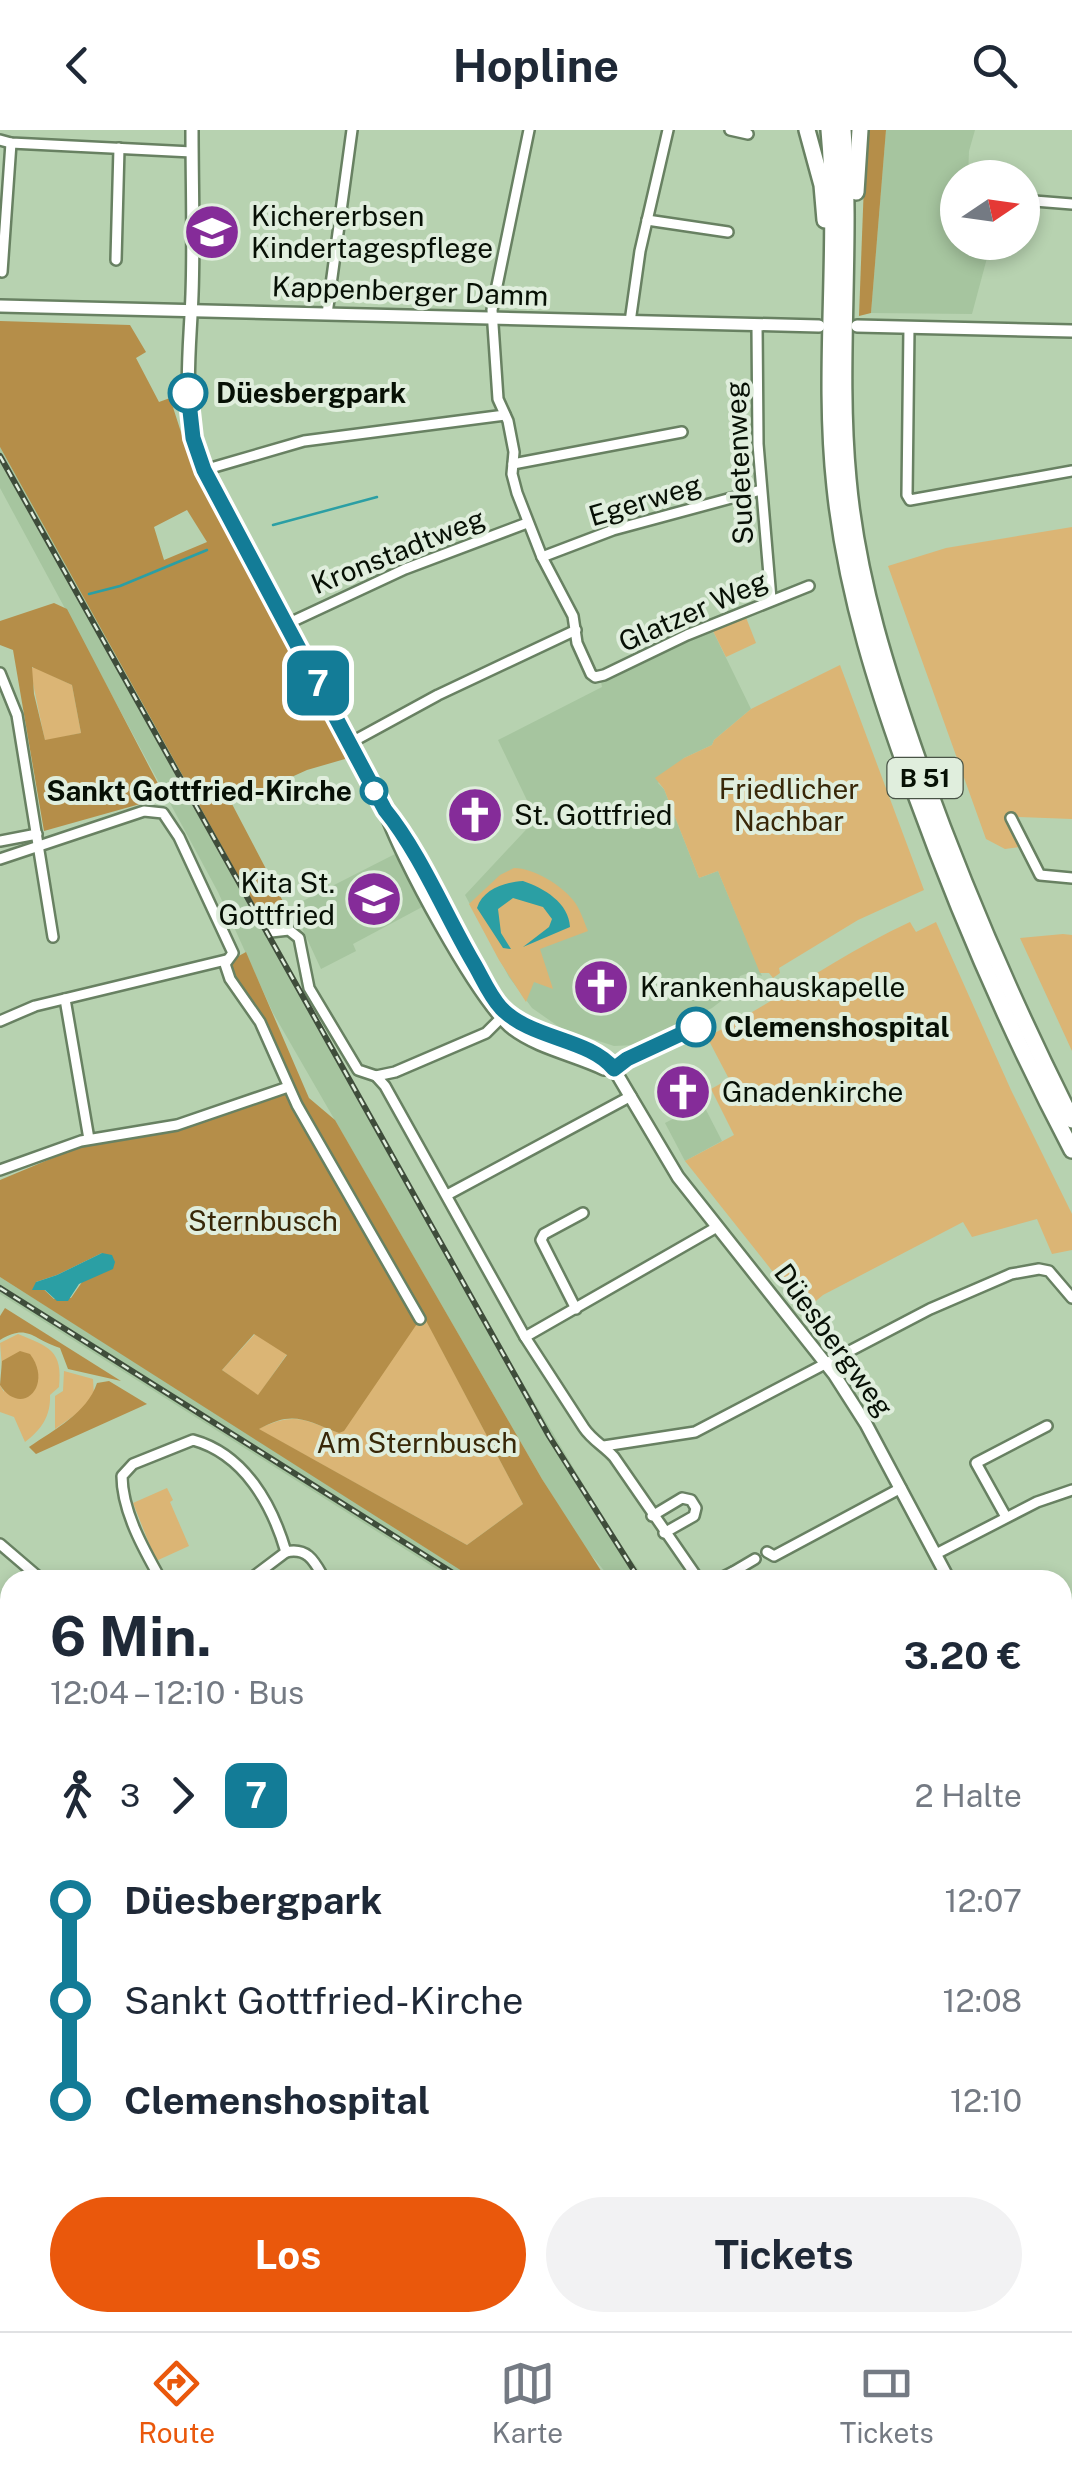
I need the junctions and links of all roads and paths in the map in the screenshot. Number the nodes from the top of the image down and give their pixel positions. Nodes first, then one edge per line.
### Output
1 (192, 130) edge
2 (352, 130) edge
3 (529, 130) edge
4 (668, 130) edge
5 (730, 130) edge
6 (807, 130) edge
7 (830, 130) edge
8 (844, 130) edge
9 (860, 130) edge
10 (748, 134) dead end
11 (5, 142) edge
12 (120, 148) junction
13 (192, 152) junction
14 (1040, 201) edge
15 (1072, 204) edge
16 (647, 220) junction
17 (728, 232) dead end
18 (847, 254) junction
19 (116, 260) dead end
20 (2, 272) edge
21 (831, 299) junction
22 (0, 306) edge
23 (191, 310) junction
24 (326, 314) junction
25 (492, 318) junction
26 (630, 322) junction
27 (757, 325) junction
28 (819, 326) dead end
29 (858, 326) dead end
30 (909, 327) junction
31 (1072, 331) edge
32 (505, 415) junction
33 (682, 432) dead end
34 (513, 464) junction
35 (204, 470) junction
36 (1072, 471) edge
37 (761, 490) junction
38 (527, 523) junction
39 (542, 557) junction
40 (808, 586) dead end
41 (771, 599) junction
42 (287, 624) junction
43 (576, 630) junction
44 (0, 672) edge
45 (350, 743) junction
46 (1010, 818) dead end
47 (38, 839) junction
48 (0, 841) edge
49 (1, 857) edge
50 (1072, 878) edge
51 (270, 932) dead end
52 (53, 938) dead end
53 (226, 960) junction
54 (64, 999) junction
55 (503, 1015) junction
56 (0, 1021) edge
57 (376, 1076) junction
58 (288, 1088) junction
59 (631, 1096) junction
60 (1072, 1120) edge
61 (89, 1139) junction
62 (1072, 1150) edge
63 (0, 1170) edge
64 (447, 1195) junction
65 (582, 1213) dead end
66 (716, 1227) junction
67 (1072, 1298) edge
68 (576, 1309) junction
69 (420, 1319) dead end
70 (525, 1337) junction
71 (825, 1362) junction
72 (1047, 1426) dead end
73 (604, 1446) junction
74 (901, 1488) junction
75 (1072, 1490) edge
76 (652, 1516) junction
77 (1006, 1518) junction
78 (664, 1533) junction
79 (0, 1544) edge
80 (286, 1552) junction
81 (766, 1552) dead end
82 (936, 1554) junction
83 (754, 1559) dead end
84 (30, 1570) edge
85 (156, 1570) edge
86 (263, 1570) edge
87 (319, 1570) edge
88 (692, 1570) edge
89 (742, 1570) edge
90 (944, 1570) edge

1 - 13 street, Düesbergweg
2 - 24 street
3 - 25 street
4 - 16 street
5 - 10 street
6 - 21 highway
7 - 21 highway, B 51
8 - 18 highway, B 51
9 - 18 highway
11 - 12 street
11 - 20 street
12 - 13 street
12 - 19 street
13 - 23 street, Düesbergweg
14 - 15 street
16 - 17 street
16 - 26 street
18 - 60 highway, B 51
21 - 62 highway, B 51
22 - 23 street, Kappenberger Damm
23 - 24 street, Kappenberger Damm
23 - 35 street, Düesbergweg
24 - 25 street, Kappenberger Damm
25 - 26 street, Kappenberger Damm
25 - 32 street
26 - 27 street, Kappenberger Damm
27 - 28 street, Kappenberger Damm
27 - 37 street, Sudetenweg
29 - 30 street
30 - 31 street
30 - 36 street
32 - 34 street
32 - 35 street
33 - 34 street
34 - 38 street
35 - 42 street, Düesbergweg
37 - 39 street, Egerweg
37 - 41 street, Sudetenweg
38 - 39 street
38 - 42 street, Kronstadtweg
39 - 43 street
40 - 41 street, Glatzer Weg
41 - 43 street, Glatzer Weg
42 - 45 street, Düesbergweg
43 - 45 street
44 - 47 street
45 - 55 street, Düesbergweg
46 - 50 street
47 - 48 street
47 - 49 street
47 - 52 street
47 - 53 street
51 - 57 street
53 - 54 street
53 - 58 street
54 - 56 street
54 - 61 street
55 - 57 street
55 - 59 street, Düesbergweg
57 - 64 street
58 - 61 street
58 - 69 street
59 - 64 street
59 - 66 street, Düesbergweg
61 - 63 street
64 - 70 street
65 - 68 street
66 - 68 street
66 - 71 street, Düesbergweg
67 - 71 street
68 - 70 street
70 - 73 street
71 - 73 street
71 - 74 street, Düesbergweg
72 - 77 street
73 - 76 street
74 - 81 street
74 - 82 street, Düesbergweg
75 - 77 street
76 - 78 street
76 - 78 street
77 - 82 street
78 - 88 street
79 - 84 street
80 - 85 street
80 - 86 street
80 - 87 street
82 - 90 street, Düesbergweg
83 - 89 street

